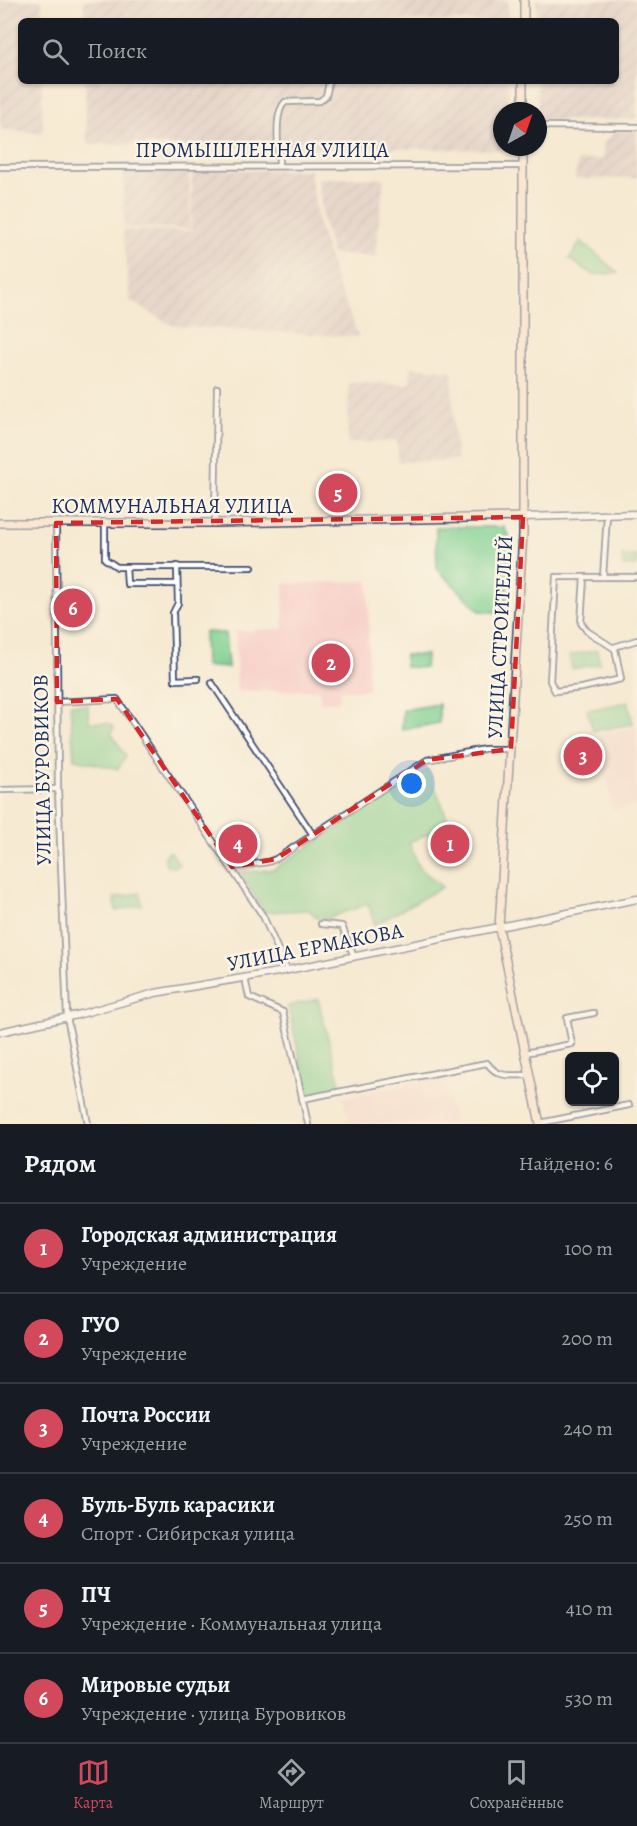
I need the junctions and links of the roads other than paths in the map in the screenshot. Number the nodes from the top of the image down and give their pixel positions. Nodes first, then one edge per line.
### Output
1 (524, 0) edge
2 (524, 18) edge
3 (329, 84) edge
4 (523, 84) edge
5 (523, 102) edge
6 (547, 126) edge
7 (637, 126) edge
8 (523, 156) edge
9 (279, 166) junction
10 (524, 166) junction
11 (0, 167) edge
12 (217, 388) dead end
13 (637, 514) edge
14 (606, 516) junction
15 (524, 517) junction
16 (0, 523) edge
17 (56, 523) junction
18 (105, 523) junction
19 (215, 523) junction
20 (177, 566) junction
21 (126, 567) junction
22 (252, 567) dead end
23 (550, 572) dead end
24 (556, 577) junction
25 (584, 577) junction
26 (603, 577) junction
27 (637, 577) edge
28 (177, 584) junction
29 (637, 640) edge
30 (614, 647) junction
31 (198, 679) dead end
32 (212, 683) dead end
33 (57, 702) junction
34 (511, 749) junction
35 (58, 789) junction
36 (0, 790) edge
37 (313, 835) junction
38 (232, 867) junction
39 (637, 899) edge
40 (321, 924) dead end
41 (499, 928) junction
42 (354, 957) junction
43 (287, 970) junction
44 (245, 978) junction
45 (594, 1013) dead end
46 (68, 1017) junction
47 (0, 1032) edge
48 (525, 1053) junction
49 (529, 1075) junction
50 (303, 1099) junction
51 (629, 1105) dead end
52 (88, 1124) edge
53 (308, 1124) edge
54 (540, 1124) edge

1 - 2 main road
3 - 9 street
4 - 5 main road
6 - 7 street
8 - 10 main road, УЛИЦА СТРОИТЕЛЕЙ
9 - 10 street, ПРОМЫШЛЕННАЯ УЛИЦА
9 - 11 street, ПРОМЫШЛЕННАЯ УЛИЦА
10 - 15 main road, УЛИЦА СТРОИТЕЛЕЙ
12 - 19 street
13 - 14 street
14 - 15 street
14 - 26 street
15 - 19 main road, КОММУНАЛЬНАЯ УЛИЦА
15 - 34 main road, УЛИЦА СТРОИТЕЛЕЙ
16 - 17 main road, КОММУНАЛЬНАЯ УЛИЦА
17 - 18 main road, КОММУНАЛЬНАЯ УЛИЦА
17 - 33 street, УЛИЦА БУРОВИКОВ
18 - 19 main road, КОММУНАЛЬНАЯ УЛИЦА
18 - 21 street
20 - 21 street
20 - 22 street
20 - 28 street
21 - 28 street
23 - 24 street
24 - 25 street
24 - 30 street
25 - 26 street
25 - 30 street
26 - 27 street
28 - 31 street
29 - 30 street
32 - 37 street
33 - 35 street, УЛИЦА БУРОВИКОВ
33 - 38 street
34 - 37 street
34 - 41 main road, УЛИЦА СТРОИТЕЛЕЙ
35 - 36 street
35 - 46 street, УЛИЦА БУРОВИКОВ
37 - 38 street
38 - 43 street
39 - 41 street, УЛИЦА ЕРМАКОВА
40 - 42 street
41 - 42 street, УЛИЦА ЕРМАКОВА
41 - 48 main road, УЛИЦА СТРОИТЕЛЕЙ
42 - 43 street, УЛИЦА ЕРМАКОВА
43 - 44 street, УЛИЦА ЕРМАКОВА
44 - 46 street, УЛИЦА ЕРМАКОВА
44 - 50 street
45 - 48 street
46 - 47 street, УЛИЦА ЕРМАКОВА
46 - 52 street, УЛИЦА БУРОВИКОВ
48 - 49 main road, УЛИЦА СТРОИТЕЛЕЙ
49 - 50 street
49 - 54 main road, УЛИЦА СТРОИТЕЛЕЙ
50 - 53 street
51 - 54 street

